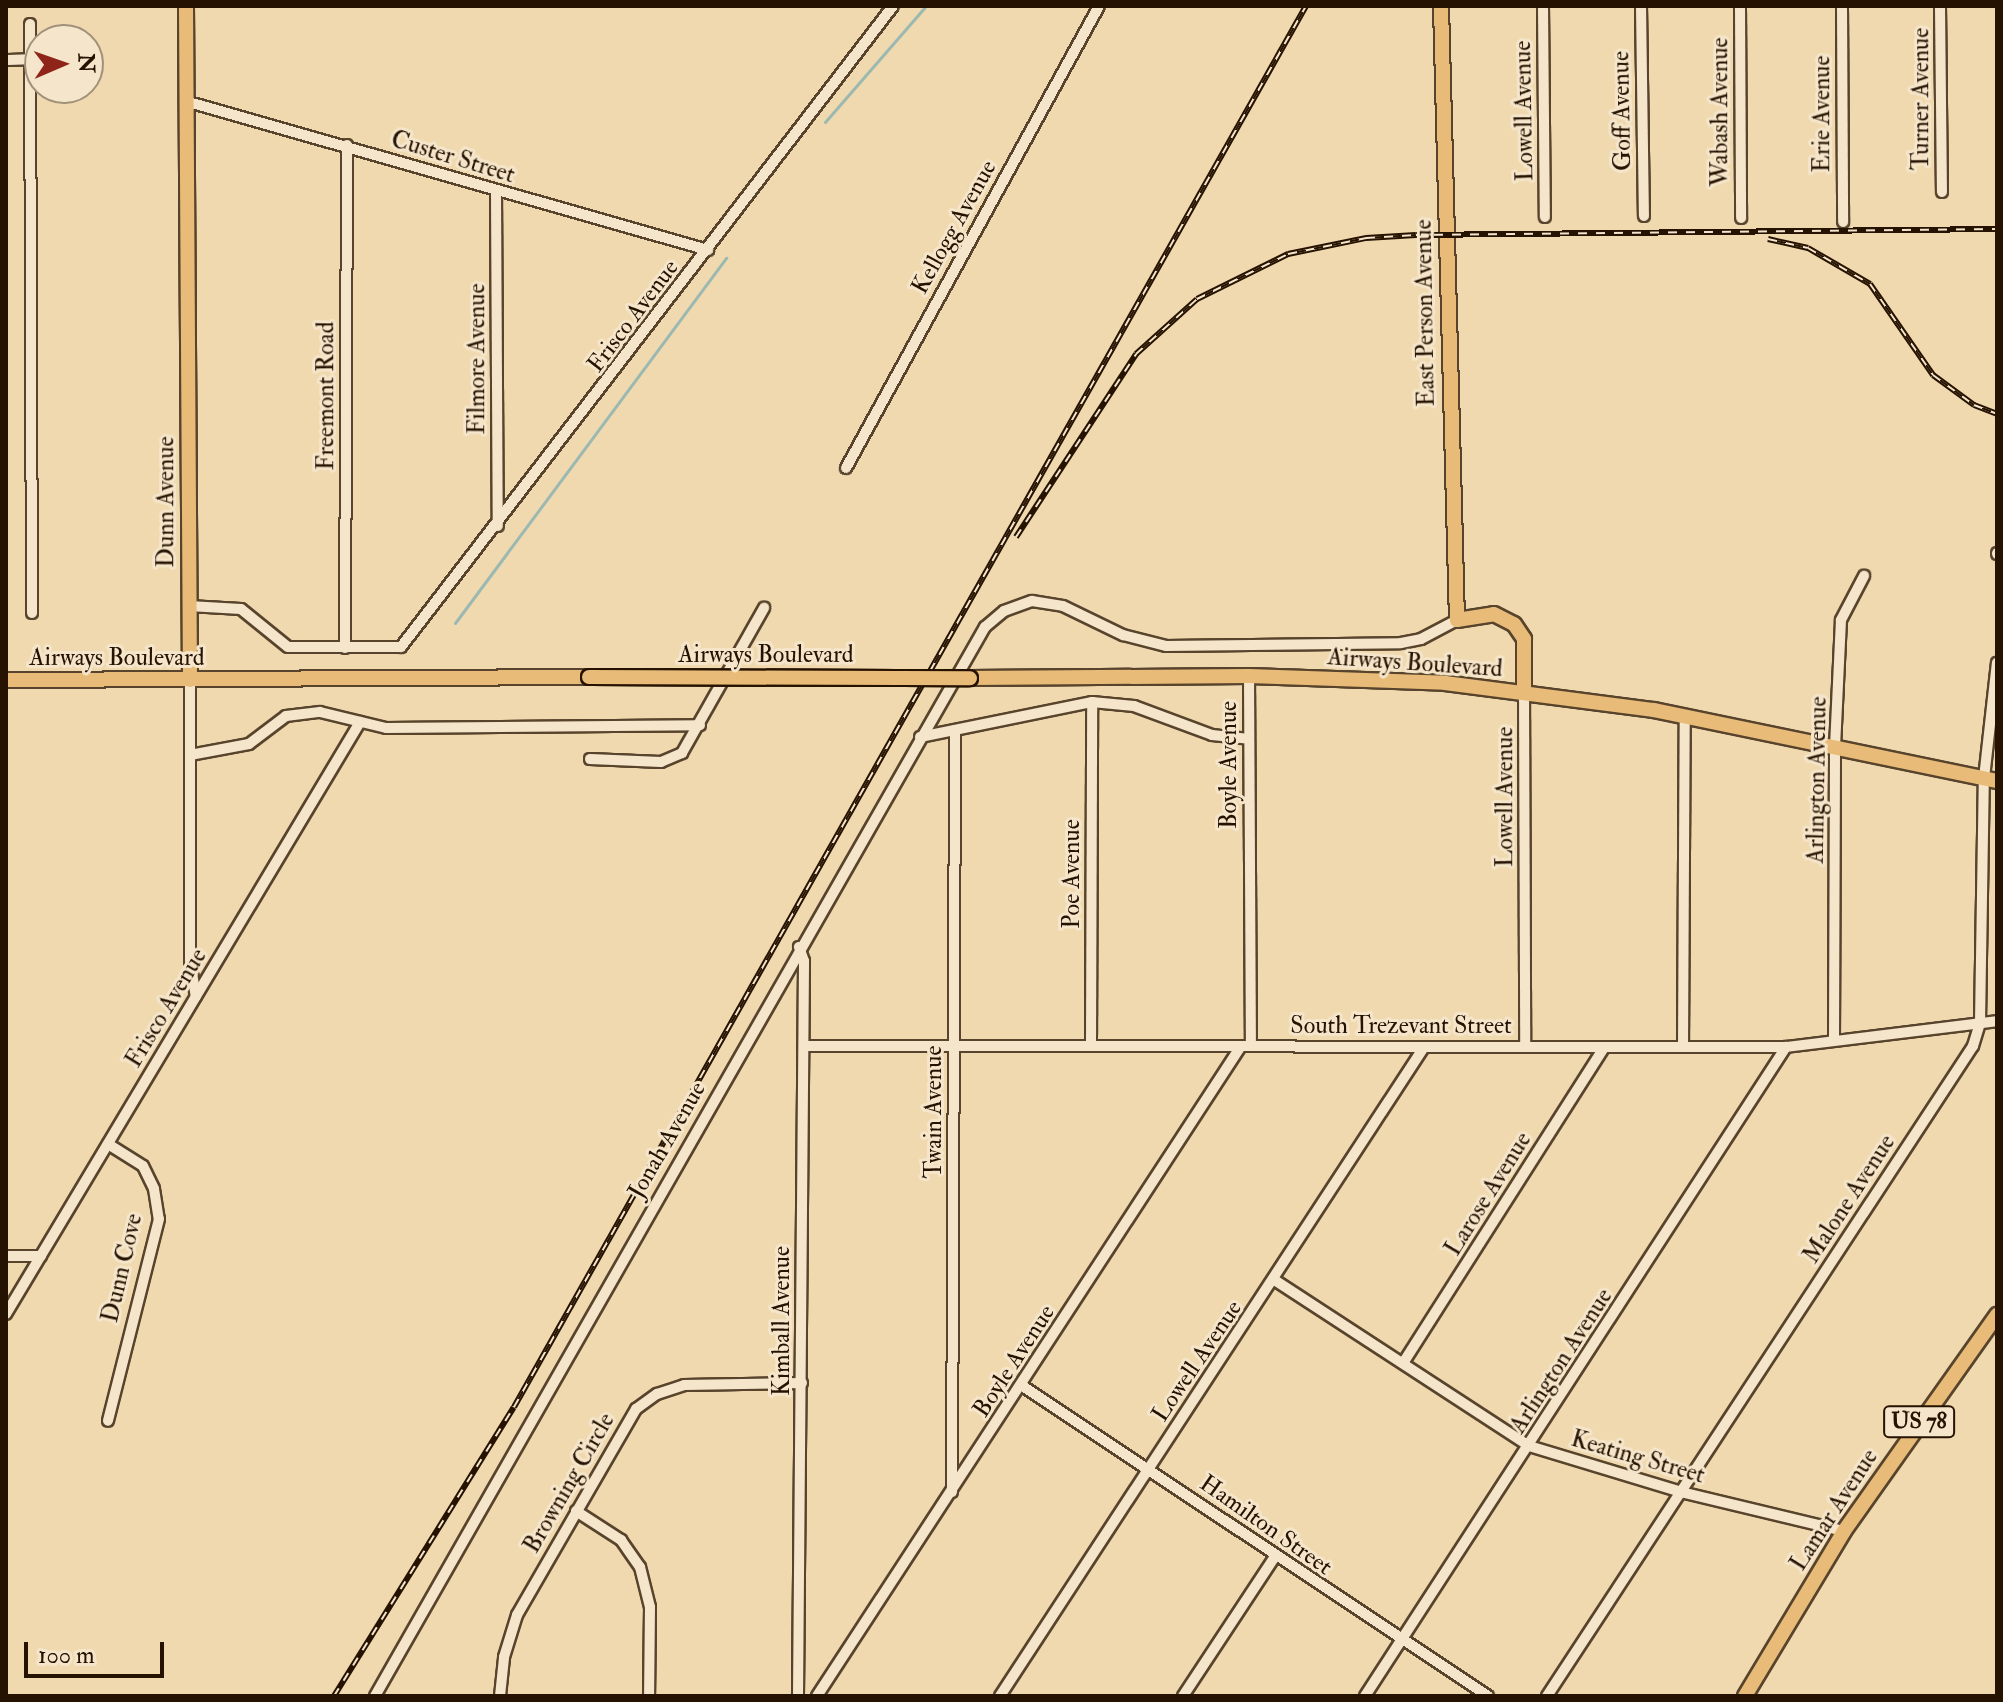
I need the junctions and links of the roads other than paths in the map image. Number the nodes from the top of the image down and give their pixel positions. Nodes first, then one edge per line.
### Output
1 (186, 6) edge
2 (893, 6) edge
3 (1099, 6) edge
4 (1441, 6) edge
5 (1543, 6) edge
6 (1641, 6) edge
7 (1740, 6) edge
8 (1842, 6) edge
9 (1940, 6) edge
10 (185, 101) junction
11 (31, 104) edge
12 (347, 145) junction
13 (496, 192) junction
14 (1942, 192) dead end
15 (1644, 216) dead end
16 (1545, 217) dead end
17 (1741, 218) dead end
18 (1843, 222) dead end
19 (708, 250) junction
20 (846, 468) dead end
21 (498, 526) junction
22 (1864, 576) dead end
23 (189, 606) junction
24 (764, 608) dead end
25 (1004, 611) joint
26 (32, 613) dead end
27 (1457, 620) junction
28 (345, 648) junction
29 (1997, 663) edge
30 (1249, 676) junction
31 (6, 680) edge
32 (190, 680) junction
33 (1524, 692) junction
34 (1092, 702) junction
35 (1685, 716) junction
36 (360, 722) junction
37 (700, 725) junction
38 (955, 730) junction
39 (920, 737) junction
40 (1249, 739) junction
41 (1835, 747) junction
42 (190, 755) junction
43 (590, 759) dead end
44 (1990, 780) edge
45 (799, 947) junction
46 (196, 997) junction
47 (1997, 1021) edge
48 (1980, 1023) junction
49 (1834, 1040) junction
50 (1091, 1045) junction
51 (804, 1046) junction
52 (955, 1046) junction
53 (1246, 1046) junction
54 (1525, 1046) junction
55 (1683, 1046) junction
56 (1424, 1047) junction
57 (1786, 1047) junction
58 (1604, 1048) junction
59 (108, 1144) junction
60 (6, 1256) edge
61 (41, 1256) junction
62 (1276, 1281) junction
63 (6, 1314) edge
64 (1997, 1315) edge
65 (1405, 1360) junction
66 (802, 1383) junction
67 (1021, 1385) junction
68 (108, 1421) dead end
69 (1529, 1446) junction
70 (1148, 1468) junction
71 (1681, 1492) junction
72 (952, 1494) junction
73 (576, 1511) junction
74 (1844, 1531) junction
75 (1274, 1558) junction
76 (1402, 1640) junction
77 (375, 1696) edge
78 (500, 1696) edge
79 (649, 1696) edge
80 (798, 1696) edge
81 (817, 1696) edge
82 (1000, 1696) edge
83 (1183, 1696) edge
84 (1365, 1696) edge
85 (1488, 1696) edge
86 (1547, 1696) edge
87 (1745, 1696) edge

1 - 10 main road, Dunn Avenue
2 - 19 street, Frisco Avenue
3 - 20 street, Kellogg Avenue
4 - 27 main road, East Person Avenue
5 - 16 street, Lowell Avenue
6 - 15 street, Goff Avenue
7 - 17 street, Wabash Avenue
8 - 18 street, Erie Avenue
9 - 14 street, Turner Avenue
10 - 12 street, Custer Street
10 - 23 main road, Dunn Avenue
11 - 26 street
12 - 13 street, Custer Street
12 - 28 street, Freemont Road
13 - 19 street, Custer Street
13 - 21 street, Filmore Avenue
19 - 21 street, Frisco Avenue
21 - 28 street, Frisco Avenue
22 - 41 street, Arlington Avenue
23 - 28 street
23 - 32 main road, Dunn Avenue
24 - 37 street
25 - 27 street, Airways Boulevard
25 - 39 street, Jonah Avenue
27 - 33 main road, Airways Boulevard
29 - 44 street, Malone Avenue
30 - 32 main road, Airways Boulevard, bridge
30 - 33 main road, Airways Boulevard
30 - 40 street, Boyle Avenue
31 - 32 main road, Airways Boulevard
32 - 42 street, Dunn Avenue
33 - 35 main road, Airways Boulevard
33 - 54 street, Lowell Avenue
34 - 38 street
34 - 40 street
34 - 50 street, Poe Avenue
35 - 41 main road, Airways Boulevard
35 - 55 street
36 - 37 street
36 - 42 street
36 - 46 street, Frisco Avenue
37 - 43 street
38 - 39 street
38 - 52 street, Twain Avenue
39 - 45 street, Jonah Avenue
40 - 53 street, Boyle Avenue
41 - 44 main road, Airways Boulevard
41 - 49 street, Arlington Avenue
42 - 46 street, Dunn Avenue
44 - 48 street, Malone Avenue
45 - 51 street, Kimball Avenue
45 - 77 street, Jonah Avenue
46 - 59 street, Frisco Avenue
47 - 48 street, South Trezevant Street
48 - 49 street, South Trezevant Street
48 - 71 street, Malone Avenue
49 - 57 street, South Trezevant Street
50 - 52 street, South Trezevant Street
50 - 53 street, South Trezevant Street
51 - 52 street, South Trezevant Street
51 - 66 street, Kimball Avenue
52 - 72 street, Twain Avenue
53 - 56 street, South Trezevant Street
53 - 67 street, Boyle Avenue
54 - 56 street, South Trezevant Street
54 - 58 street, South Trezevant Street
55 - 57 street, South Trezevant Street
55 - 58 street, South Trezevant Street
56 - 62 street, Lowell Avenue
57 - 69 street, Arlington Avenue
58 - 65 street, Larose Avenue
59 - 61 street, Frisco Avenue
59 - 68 street, Dunn Cove
60 - 61 street
61 - 63 street, Frisco Avenue
62 - 65 street, Keating Street
62 - 70 street, Lowell Avenue
64 - 74 main road, Lamar Avenue / US 78
65 - 69 street, Keating Street
66 - 73 street, Browning Circle
66 - 80 street, Kimball Avenue
67 - 70 street, Hamilton Street
67 - 72 street, Boyle Avenue
69 - 71 street, Keating Street
69 - 76 street, Arlington Avenue
70 - 75 street, Hamilton Street
70 - 82 street, Lowell Avenue
71 - 74 street, Keating Street
71 - 86 street, Malone Avenue
72 - 81 street, Boyle Avenue
73 - 78 street, Browning Circle
73 - 79 street
74 - 87 main road, Lamar Avenue / US 78
75 - 76 street, Hamilton Street
75 - 83 street
76 - 84 street, Arlington Avenue
76 - 85 street, Hamilton Street

